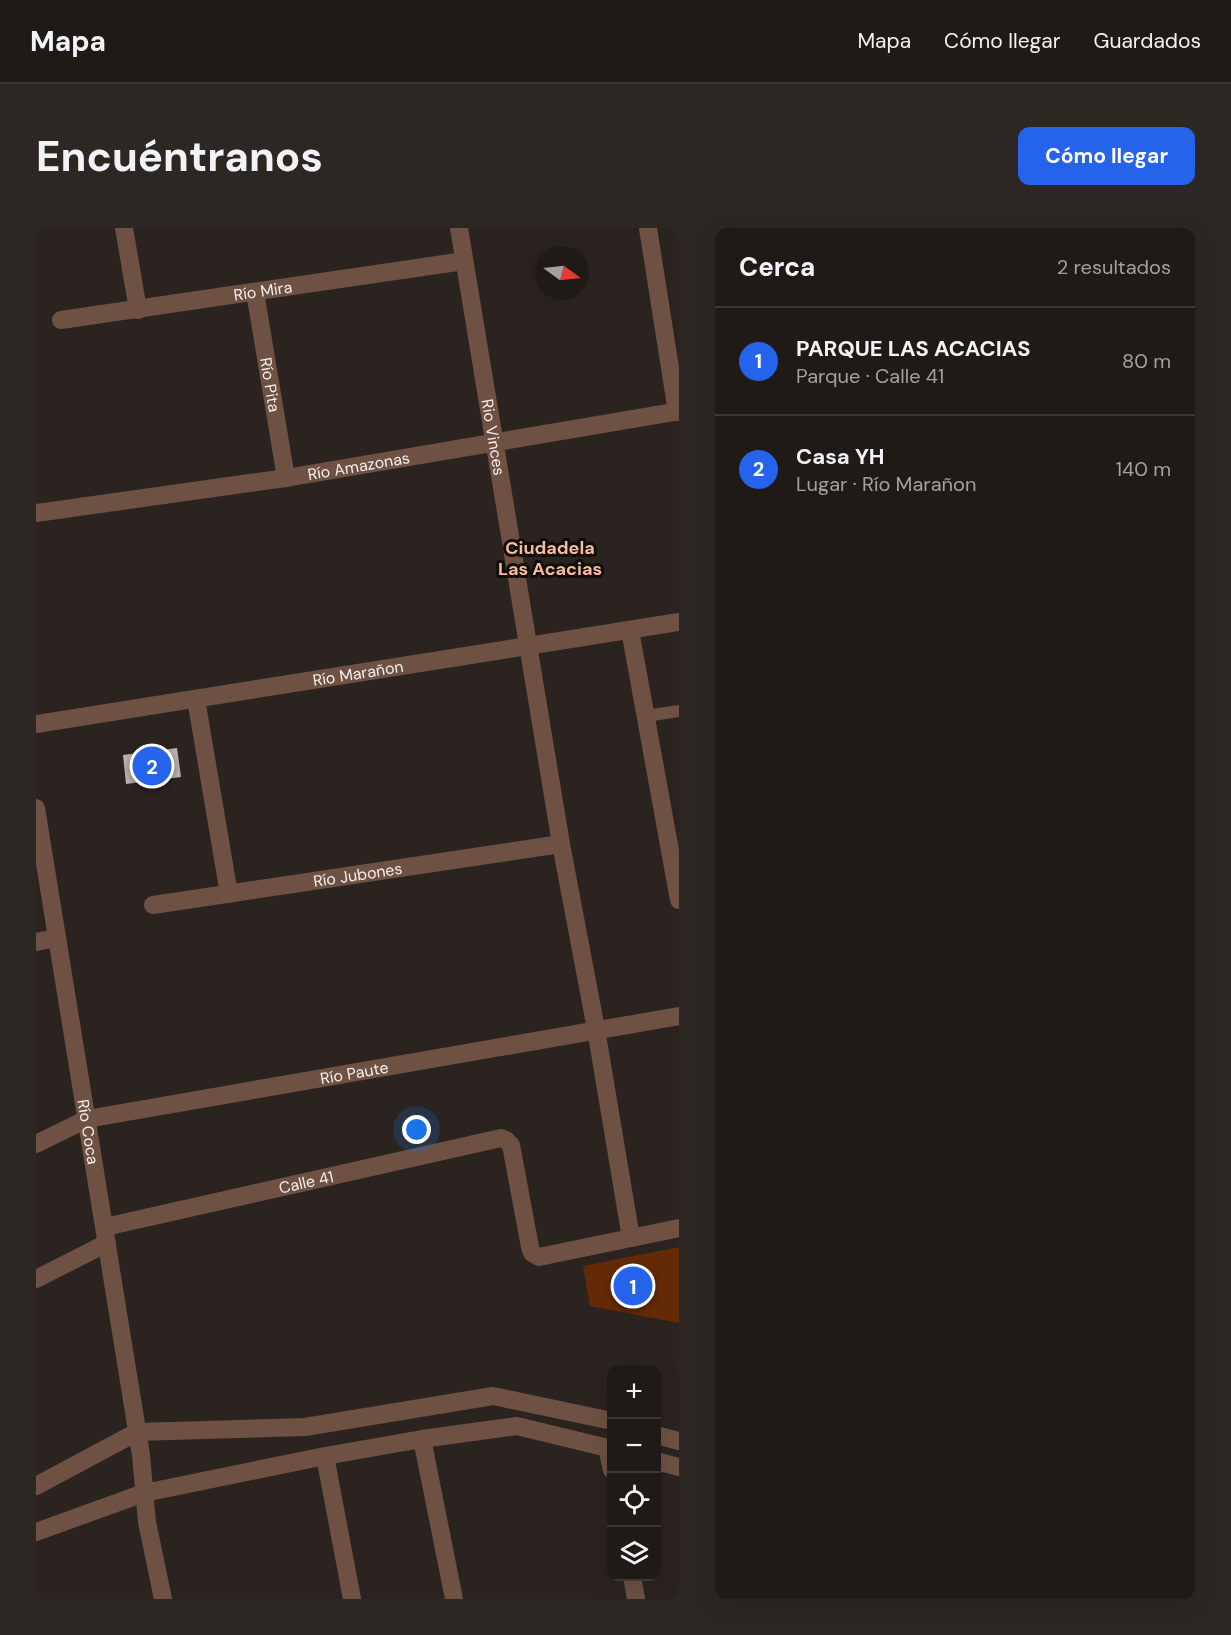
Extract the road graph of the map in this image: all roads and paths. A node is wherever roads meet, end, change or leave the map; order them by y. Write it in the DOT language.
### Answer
graph roads {
  1 [pos="124,228"];
  2 [pos="459,228"];
  3 [pos="648,228"];
  4 [pos="464,261"];
  5 [pos="255,292"];
  6 [pos="138,310"];
  7 [pos="61,320"];
  8 [pos="678,411"];
  9 [pos="494,443"];
  10 [pos="286,478"];
  11 [pos="36,513"];
  12 [pos="679,622"];
  13 [pos="630,630"];
  14 [pos="528,646"];
  15 [pos="196,699"];
  16 [pos="679,711"];
  17 [pos="646,716"];
  18 [pos="36,724"];
  19 [pos="36,808"];
  20 [pos="561,844"];
  21 [pos="229,894"];
  22 [pos="679,900"];
  23 [pos="153,905"];
  24 [pos="57,938"];
  25 [pos="36,942"];
  26 [pos="679,1016"];
  27 [pos="596,1029"];
  28 [pos="87,1119"];
  29 [pos="36,1144"];
  30 [pos="679,1228"];
  31 [pos="106,1235"];
  32 [pos="631,1238"];
  33 [pos="36,1279"];
  34 [pos="607,1420"];
  35 [pos="137,1432"];
  36 [pos="661,1436"];
  37 [pos="422,1439"];
  38 [pos="679,1441"];
  39 [pos="607,1448"];
  40 [pos="325,1456"];
  41 [pos="661,1462"];
  42 [pos="679,1467"];
  43 [pos="36,1486"];
  44 [pos="144,1493"];
  45 [pos="36,1532"];
  46 [pos="633,1581"];
  47 [pos="163,1599"];
  48 [pos="352,1599"];
  49 [pos="454,1599"];
  50 [pos="636,1599"];
  1 -- 6 [label="street"];
  2 -- 4 [label="street, Rio Vinces"];
  3 -- 8 [label="street"];
  4 -- 5 [label="street, Río Mira"];
  4 -- 9 [label="street, Rio Vinces"];
  5 -- 6 [label="street, Río Mira"];
  5 -- 10 [label="street, Río Pita"];
  6 -- 7 [label="street, Río Mira"];
  8 -- 9 [label="street, Río Amazonas"];
  9 -- 10 [label="street, Río Amazonas"];
  9 -- 14 [label="street, Rio Vinces"];
  10 -- 11 [label="street, Río Amazonas"];
  12 -- 13 [label="street, Río Marañon"];
  13 -- 14 [label="street, Río Marañon"];
  13 -- 17 [label="street"];
  14 -- 15 [label="street, Río Marañon"];
  14 -- 20 [label="street, Rio Vinces"];
  15 -- 18 [label="street, Río Marañon"];
  15 -- 21 [label="street"];
  16 -- 17 [label="lane"];
  17 -- 22 [label="street"];
  19 -- 24 [label="street, Río Coca"];
  20 -- 21 [label="street, Río Jubones"];
  20 -- 27 [label="street, Rio Vinces"];
  21 -- 23 [label="street, Río Jubones"];
  24 -- 25 [label="street"];
  24 -- 28 [label="street, Río Coca"];
  26 -- 27 [label="street, Río Paute"];
  27 -- 28 [label="street, Río Paute"];
  27 -- 32 [label="street, Rio Vinces"];
  28 -- 29 [label="street, Río Paute"];
  28 -- 31 [label="street, Río Coca"];
  30 -- 32 [label="street"];
  31 -- 32 [label="street, Calle 41"];
  31 -- 33 [label="street, Calle 41"];
  31 -- 35 [label="street, Río Coca"];
  34 -- 35 [label="street"];
  35 -- 43 [label="street"];
  35 -- 44 [label="street, Río Coca"];
  36 -- 38 [label="street"];
  37 -- 39 [label="street"];
  37 -- 40 [label="street"];
  37 -- 49 [label="street"];
  40 -- 44 [label="street"];
  40 -- 48 [label="street"];
  41 -- 42 [label="street"];
  44 -- 45 [label="street"];
  44 -- 47 [label="street, Río Coca"];
  46 -- 50 [label="street"];
}
